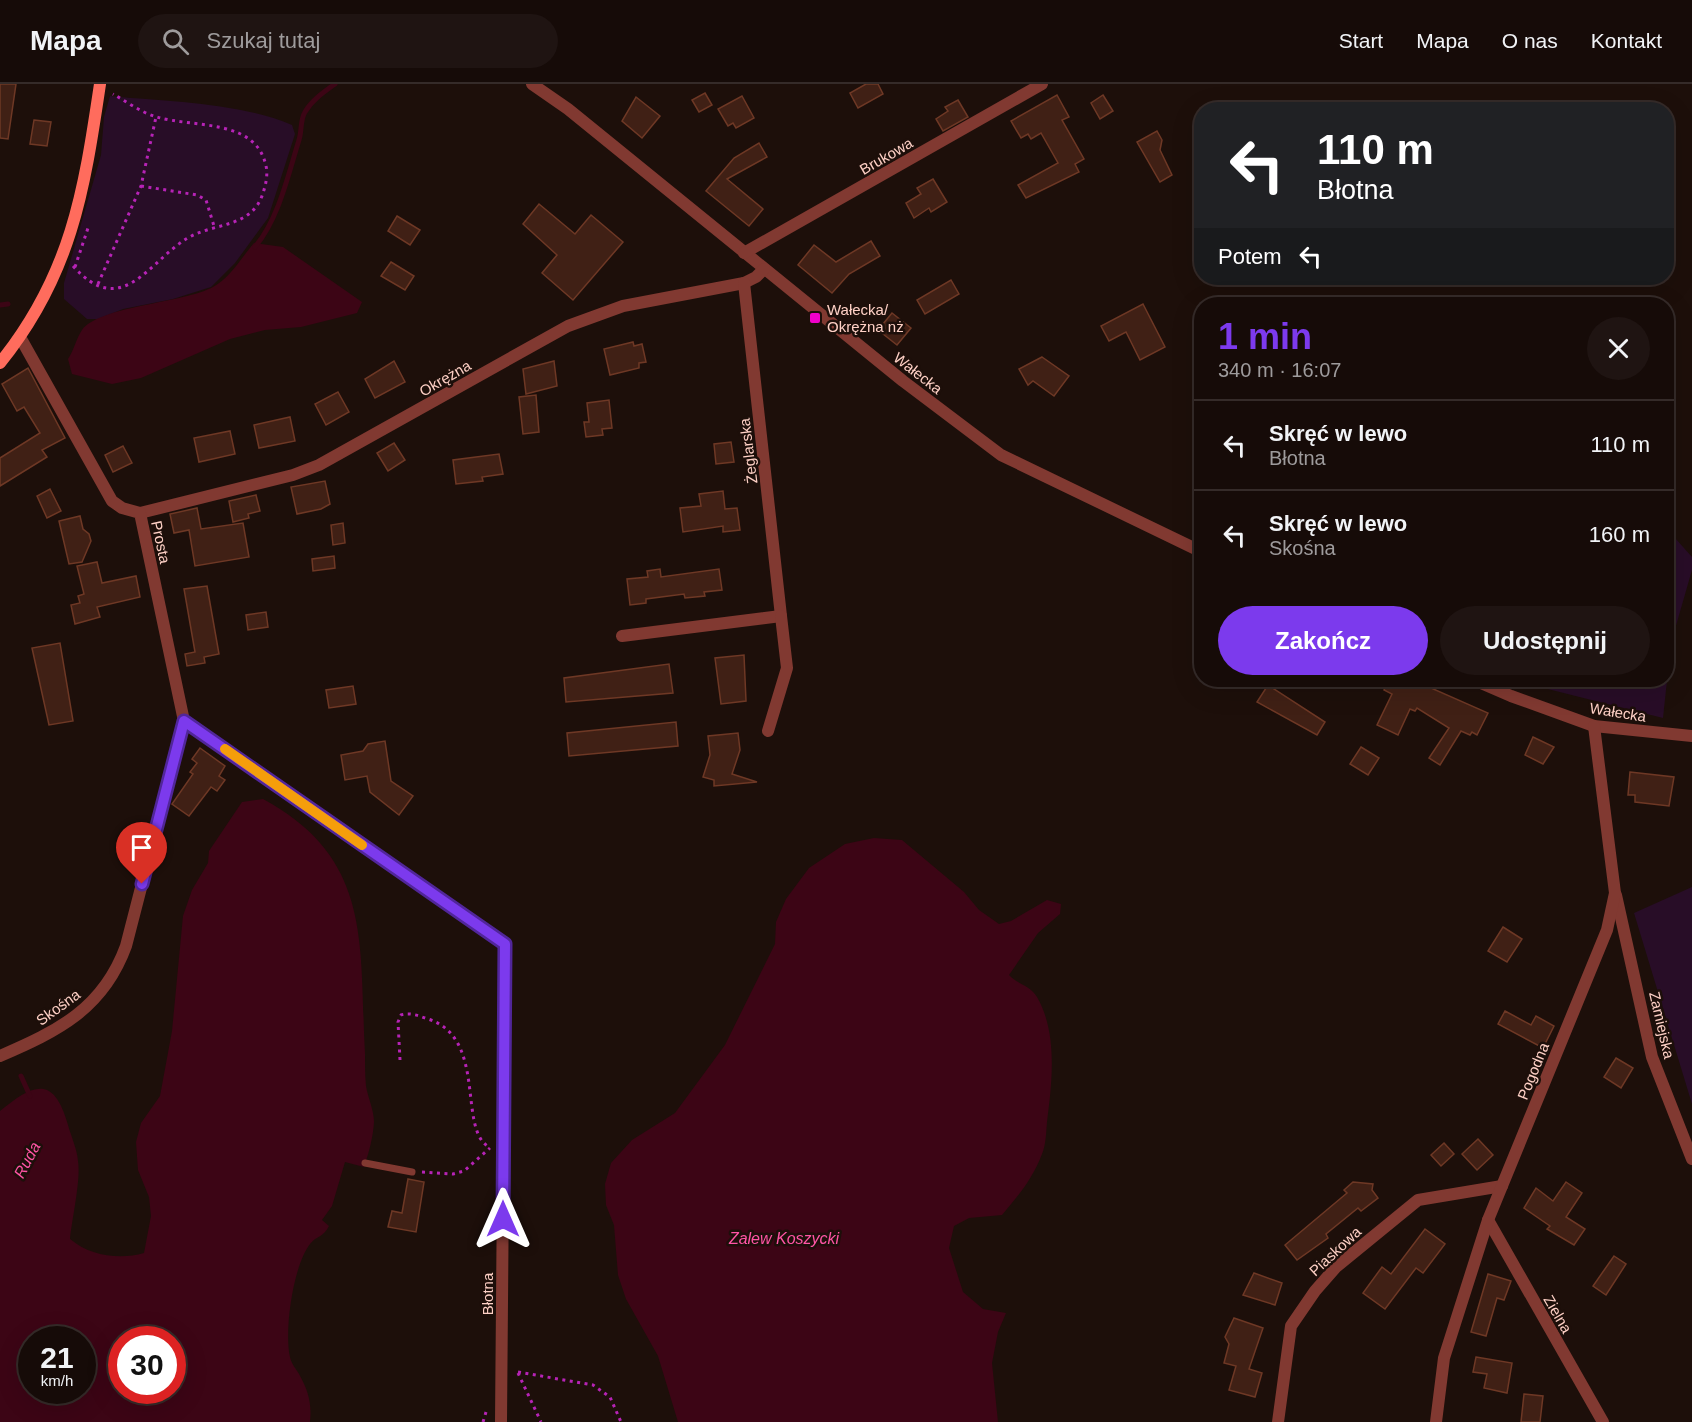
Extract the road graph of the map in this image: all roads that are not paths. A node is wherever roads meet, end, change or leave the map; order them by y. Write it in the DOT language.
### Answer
graph roads {
  1 [pos="100,84"];
  2 [pos="532,84"];
  3 [pos="1042,84"];
  4 [pos="744,254"];
  5 [pos="764,269"];
  6 [pos="744,284"];
  7 [pos="20,337"];
  8 [pos="0,363"];
  9 [pos="140,513"];
  10 [pos="1194,548"];
  11 [pos="781,616"];
  12 [pos="622,636"];
  13 [pos="1490,687"];
  14 [pos="184,721"];
  15 [pos="1594,726"];
  16 [pos="768,731"];
  17 [pos="1692,736"];
  18 [pos="1616,893"];
  19 [pos="0,1056"];
  20 [pos="1692,1159"];
  21 [pos="365,1163"];
  22 [pos="412,1172"];
  23 [pos="1502,1186"];
  24 [pos="1488,1220"];
  25 [pos="501,1422"];
  26 [pos="1278,1422"];
  27 [pos="1436,1422"];
  28 [pos="1602,1422"];
  1 -- 7 [label="street"];
  2 -- 4 [label="street, Wałecka"];
  3 -- 4 [label="street, Brukowa"];
  4 -- 5 [label="street, Wałecka"];
  5 -- 6 [label="street, Okrężna"];
  5 -- 10 [label="street, Wałecka"];
  6 -- 9 [label="street, Okrężna"];
  6 -- 11 [label="street, Żeglarska"];
  7 -- 8 [label="street"];
  7 -- 9 [label="street, Prosta"];
  9 -- 14 [label="street, Prosta"];
  11 -- 12 [label="street"];
  11 -- 16 [label="street, Żeglarska"];
  13 -- 15 [label="street, Wałecka"];
  14 -- 19 [label="street, Skośna"];
  14 -- 25 [label="street, Błotna"];
  15 -- 17 [label="street, Wałecka"];
  15 -- 18 [label="street, Pogodna"];
  18 -- 20 [label="street, Zamiejska"];
  18 -- 23 [label="street, Pogodna"];
  21 -- 22 [label="lane"];
  23 -- 24 [label="street, Pogodna"];
  23 -- 26 [label="street, Piaskowa"];
  24 -- 27 [label="street, Pogodna"];
  24 -- 28 [label="street, Zielna"];
}
